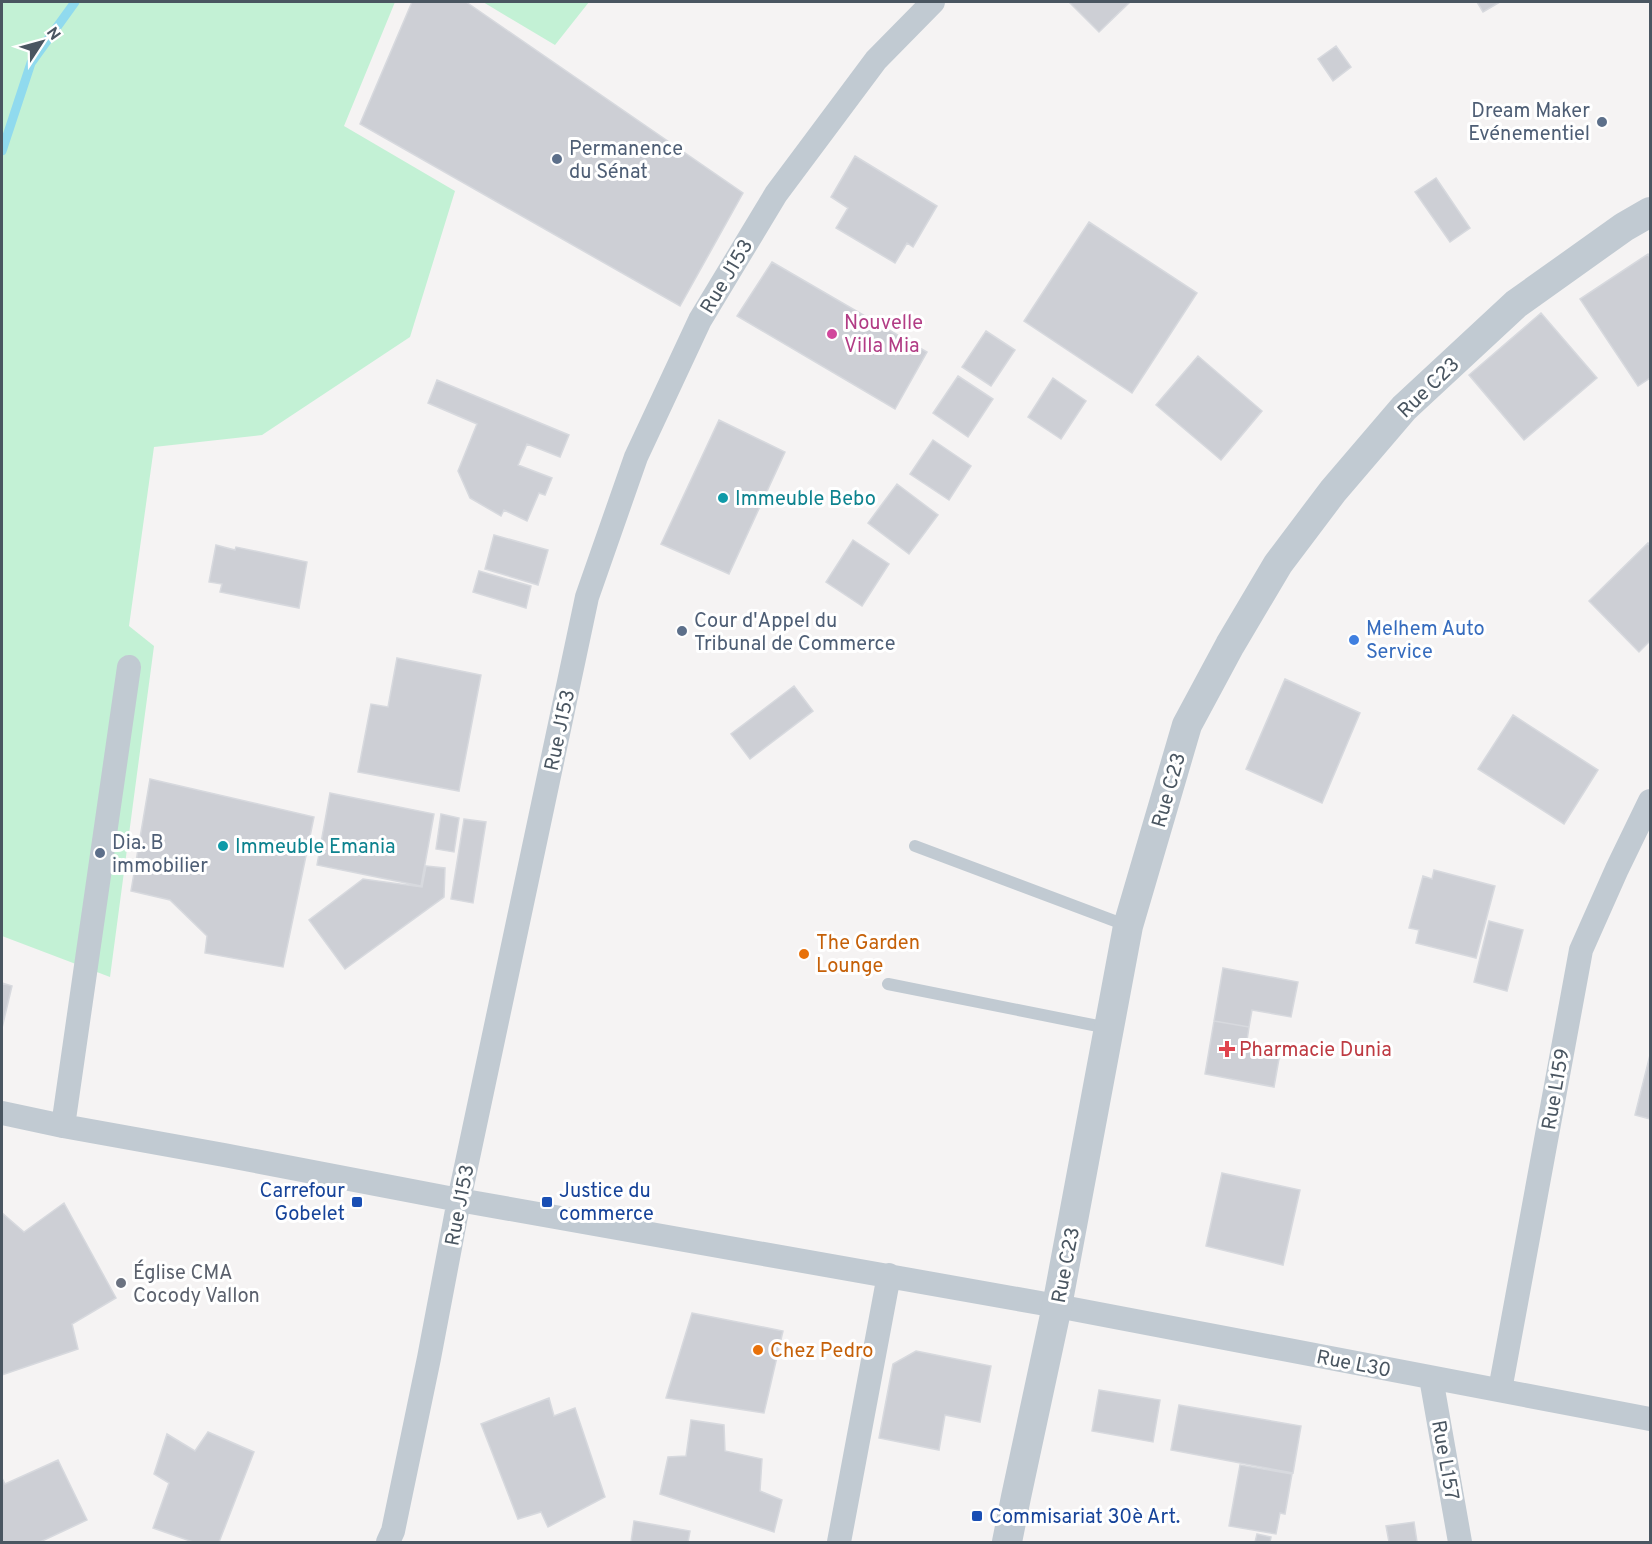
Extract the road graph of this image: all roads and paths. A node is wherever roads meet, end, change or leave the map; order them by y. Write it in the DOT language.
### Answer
graph roads {
  1 [pos="933,2"];
  2 [pos="1650,212"];
  3 [pos="129,667"];
  4 [pos="1650,801"];
  5 [pos="915,846"];
  6 [pos="1128,926"];
  7 [pos="888,984"];
  8 [pos="1109,1028"];
  9 [pos="2,1113"];
  10 [pos="63,1126"];
  11 [pos="459,1200"];
  12 [pos="889,1275"];
  13 [pos="1057,1305"];
  14 [pos="1431,1378"];
  15 [pos="1500,1390"];
  16 [pos="1650,1419"];
  17 [pos="388,1542"];
  18 [pos="839,1542"];
  19 [pos="1008,1542"];
  20 [pos="1460,1542"];
  1 -- 11 [label="street, Rue J153"];
  2 -- 6 [label="street, Rue C23"];
  3 -- 10 [label="street"];
  4 -- 15 [label="street, Rue L159"];
  5 -- 6 [label="lane"];
  6 -- 8 [label="street, Rue C23"];
  7 -- 8 [label="lane"];
  8 -- 13 [label="street, Rue C23"];
  9 -- 10 [label="street, Rue L30"];
  10 -- 11 [label="street, Rue L30"];
  11 -- 12 [label="street, Rue L30"];
  11 -- 17 [label="street, Rue J153"];
  12 -- 13 [label="street, Rue L30"];
  12 -- 18 [label="street"];
  13 -- 14 [label="street, Rue L30"];
  13 -- 19 [label="street, Rue C23"];
  14 -- 15 [label="street, Rue L30"];
  14 -- 20 [label="street, Rue L157"];
  15 -- 16 [label="street, Rue L30"];
}
